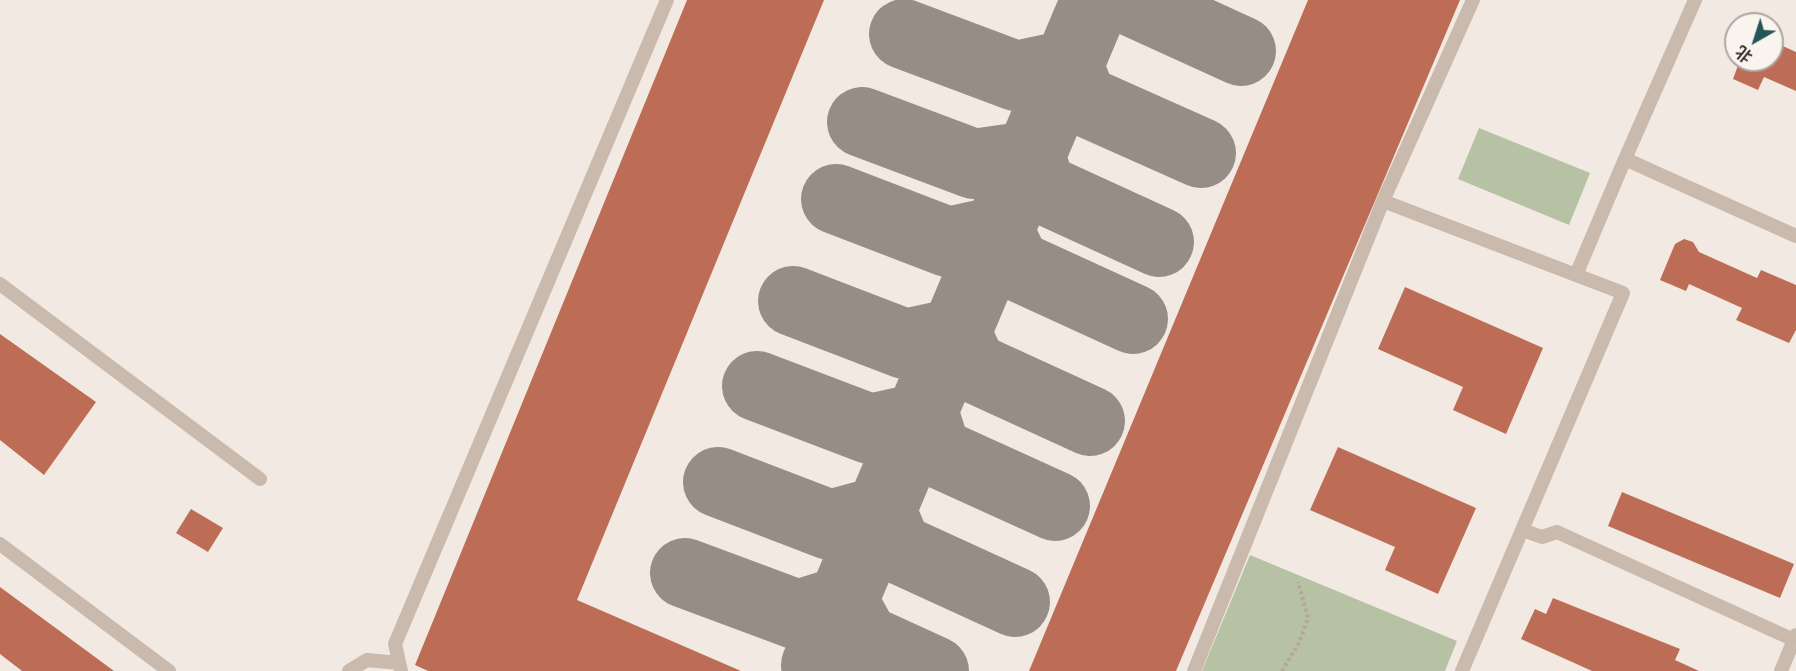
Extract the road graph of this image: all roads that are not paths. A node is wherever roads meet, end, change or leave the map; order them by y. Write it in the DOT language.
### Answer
graph roads {
  1 [pos="667,0"];
  2 [pos="1473,0"];
  3 [pos="1695,0"];
  4 [pos="1625,159"];
  5 [pos="1383,201"];
  6 [pos="1796,236"];
  7 [pos="1576,275"];
  8 [pos="0,284"];
  9 [pos="260,479"];
  10 [pos="1522,530"];
  11 [pos="0,544"];
  12 [pos="1795,637"];
  13 [pos="400,667"];
  14 [pos="169,671"];
  15 [pos="349,671"];
  16 [pos="1194,671"];
  17 [pos="1462,671"];
  18 [pos="1780,671"];
  1 -- 13 [label="lane"];
  2 -- 5 [label="lane"];
  3 -- 4 [label="lane"];
  4 -- 6 [label="lane"];
  4 -- 7 [label="lane"];
  5 -- 7 [label="lane"];
  5 -- 16 [label="lane"];
  7 -- 10 [label="lane"];
  8 -- 9 [label="lane"];
  10 -- 12 [label="lane"];
  10 -- 17 [label="lane"];
  11 -- 14 [label="lane"];
  12 -- 18 [label="lane"];
  13 -- 15 [label="lane"];
}
